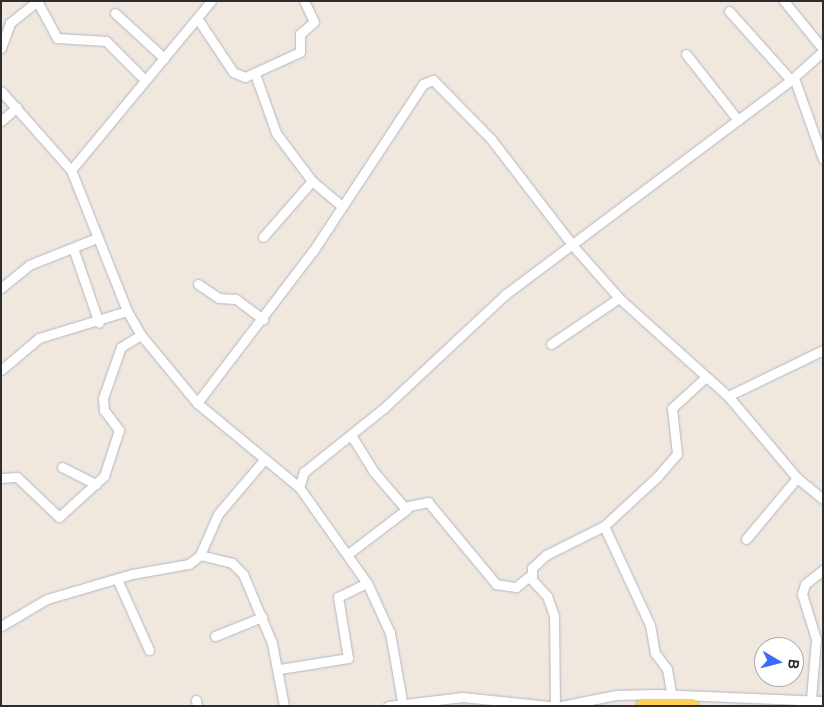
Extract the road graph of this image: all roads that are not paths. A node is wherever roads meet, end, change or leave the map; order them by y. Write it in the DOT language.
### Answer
graph roads {
  1 [pos="37,1"];
  2 [pos="211,1"];
  3 [pos="304,1"];
  4 [pos="784,1"];
  5 [pos="730,11"];
  6 [pos="115,13"];
  7 [pos="197,18"];
  8 [pos="1,48"];
  9 [pos="823,50"];
  10 [pos="686,54"];
  11 [pos="164,58"];
  12 [pos="255,74"];
  13 [pos="792,79"];
  14 [pos="145,80"];
  15 [pos="1,90"];
  16 [pos="17,107"];
  17 [pos="738,120"];
  18 [pos="1,121"];
  19 [pos="823,160"];
  20 [pos="71,170"];
  21 [pos="312,181"];
  22 [pos="342,206"];
  23 [pos="263,237"];
  24 [pos="97,238"];
  25 [pos="573,246"];
  26 [pos="72,248"];
  27 [pos="198,284"];
  28 [pos="1,288"];
  29 [pos="619,298"];
  30 [pos="127,311"];
  31 [pos="263,319"];
  32 [pos="99,323"];
  33 [pos="141,335"];
  34 [pos="551,344"];
  35 [pos="823,350"];
  36 [pos="1,370"];
  37 [pos="706,377"];
  38 [pos="728,396"];
  39 [pos="197,403"];
  40 [pos="351,436"];
  41 [pos="264,460"];
  42 [pos="62,467"];
  43 [pos="1,478"];
  44 [pos="796,478"];
  45 [pos="96,484"];
  46 [pos="299,487"];
  47 [pos="823,499"];
  48 [pos="407,509"];
  49 [pos="604,526"];
  50 [pos="746,540"];
  51 [pos="348,554"];
  52 [pos="200,555"];
  53 [pos="823,570"];
  54 [pos="531,575"];
  55 [pos="117,579"];
  56 [pos="367,583"];
  57 [pos="262,617"];
  58 [pos="1,626"];
  59 [pos="215,636"];
  60 [pos="149,650"];
  61 [pos="280,669"];
  62 [pos="672,699"];
  63 [pos="811,699"];
  64 [pos="823,701"];
  65 [pos="403,705"];
  66 [pos="284,706"];
  67 [pos="388,706"];
  68 [pos="550,706"];
  69 [pos="555,706"];
  70 [pos="561,706"];
  71 [pos="643,706"];
  72 [pos="692,706"];
  1 -- 8 [label="street"];
  1 -- 14 [label="street"];
  2 -- 7 [label="street"];
  3 -- 12 [label="street"];
  4 -- 9 [label="street"];
  5 -- 13 [label="street"];
  6 -- 11 [label="street"];
  7 -- 11 [label="street"];
  7 -- 12 [label="street"];
  9 -- 13 [label="street"];
  10 -- 17 [label="street"];
  11 -- 14 [label="street"];
  12 -- 21 [label="street"];
  13 -- 17 [label="street"];
  13 -- 19 [label="street"];
  14 -- 20 [label="street"];
  15 -- 16 [label="street"];
  16 -- 18 [label="street"];
  16 -- 20 [label="street"];
  17 -- 25 [label="street"];
  20 -- 24 [label="street"];
  21 -- 22 [label="street"];
  21 -- 23 [label="street"];
  22 -- 25 [label="street"];
  22 -- 31 [label="street"];
  24 -- 26 [label="street"];
  24 -- 30 [label="street"];
  25 -- 29 [label="street"];
  25 -- 40 [label="street"];
  26 -- 28 [label="street"];
  26 -- 32 [label="street"];
  27 -- 31 [label="street"];
  29 -- 34 [label="street"];
  29 -- 37 [label="street"];
  30 -- 32 [label="street"];
  30 -- 33 [label="street"];
  31 -- 39 [label="street"];
  32 -- 36 [label="street"];
  33 -- 39 [label="street"];
  33 -- 45 [label="street"];
  35 -- 38 [label="street"];
  37 -- 38 [label="street"];
  37 -- 49 [label="street"];
  38 -- 44 [label="street"];
  39 -- 41 [label="street"];
  40 -- 46 [label="street"];
  40 -- 48 [label="street"];
  41 -- 46 [label="street"];
  41 -- 52 [label="street"];
  42 -- 45 [label="street"];
  43 -- 45 [label="street"];
  44 -- 47 [label="street"];
  44 -- 50 [label="street"];
  46 -- 51 [label="street"];
  48 -- 51 [label="street"];
  48 -- 54 [label="street"];
  49 -- 54 [label="street"];
  49 -- 62 [label="street"];
  51 -- 56 [label="street"];
  52 -- 55 [label="street"];
  52 -- 57 [label="street"];
  53 -- 63 [label="street"];
  54 -- 69 [label="street"];
  55 -- 58 [label="street"];
  55 -- 60 [label="street"];
  56 -- 61 [label="street"];
  56 -- 65 [label="street"];
  57 -- 59 [label="street"];
  57 -- 61 [label="street"];
  61 -- 66 [label="street"];
  62 -- 63 [label="street"];
  62 -- 70 [label="street"];
  62 -- 71 [label="main road"];
  62 -- 72 [label="main road"];
  63 -- 64 [label="street"];
  65 -- 67 [label="street"];
  65 -- 68 [label="street"];
}
